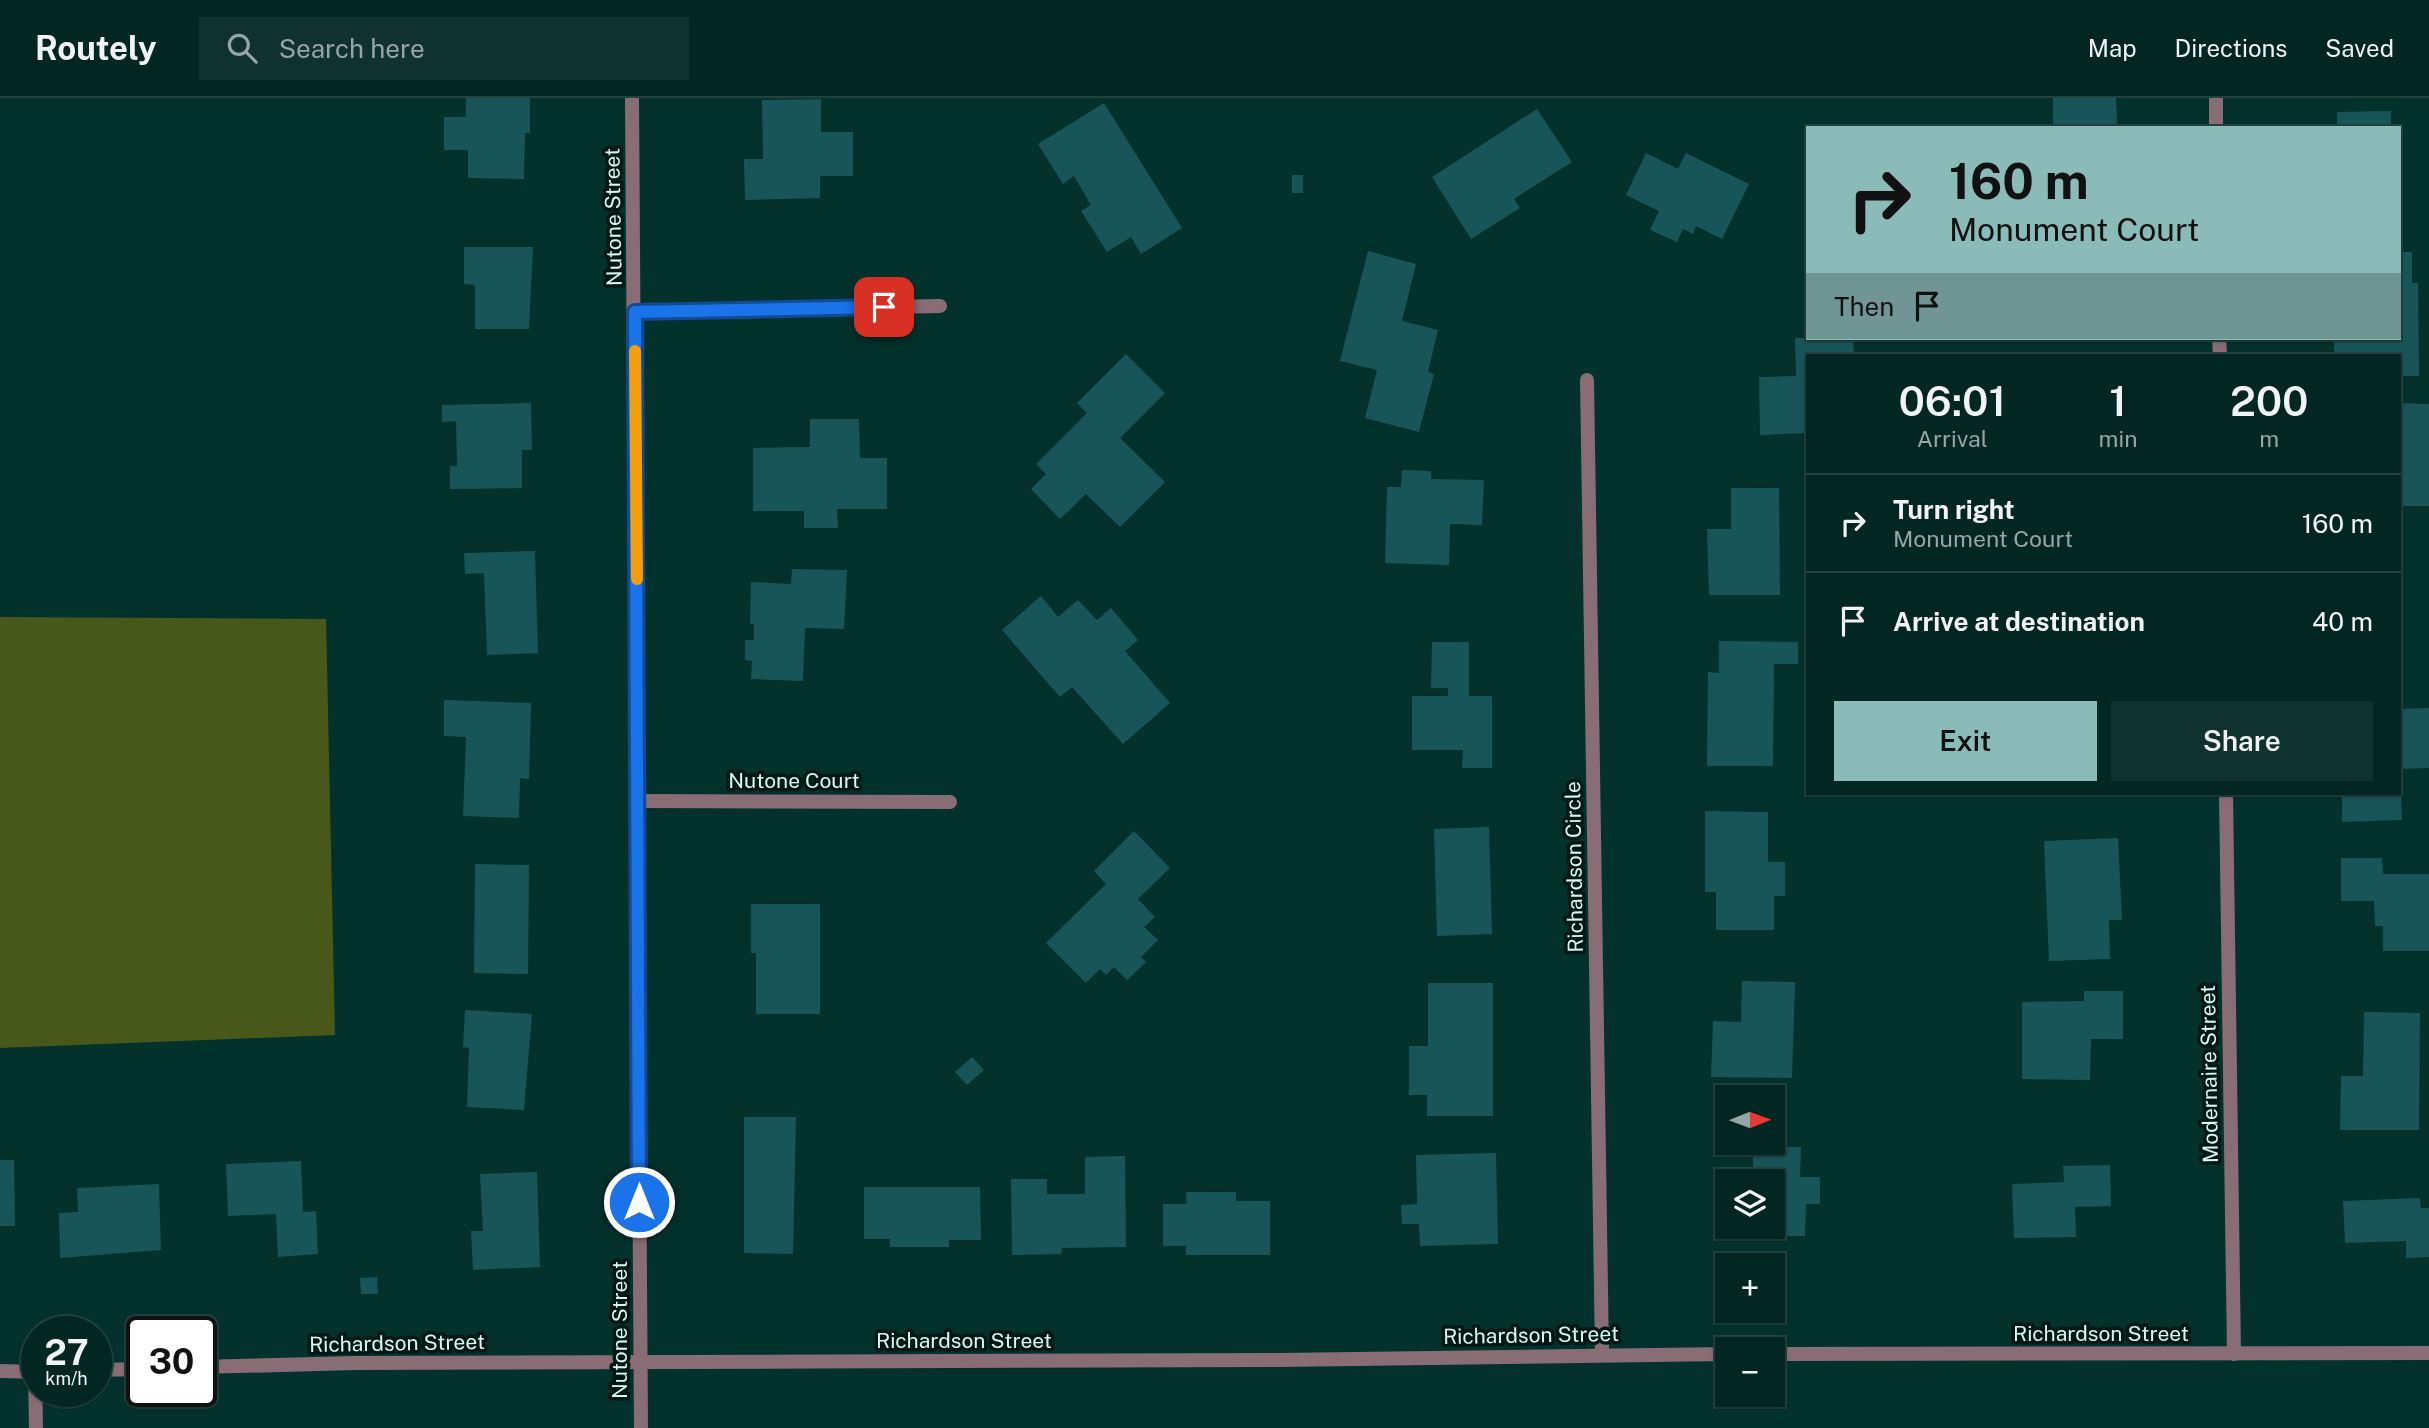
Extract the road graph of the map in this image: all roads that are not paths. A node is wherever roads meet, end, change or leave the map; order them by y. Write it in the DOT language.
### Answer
graph roads {
  1 [pos="632,98"];
  2 [pos="2216,98"];
  3 [pos="2216,126"];
  4 [pos="940,306"];
  5 [pos="635,312"];
  6 [pos="1587,380"];
  7 [pos="2226,795"];
  8 [pos="638,801"];
  9 [pos="950,802"];
  10 [pos="2429,1353"];
  11 [pos="1602,1354"];
  12 [pos="1715,1354"];
  13 [pos="1785,1354"];
  14 [pos="2234,1354"];
  15 [pos="640,1362"];
  16 [pos="217,1367"];
  17 [pos="0,1371"];
  18 [pos="21,1372"];
  19 [pos="36,1407"];
  20 [pos="36,1428"];
  21 [pos="641,1428"];
  1 -- 5 [label="street, Nutone Street"];
  2 -- 3 [label="street"];
  4 -- 5 [label="street"];
  5 -- 8 [label="street, Nutone Street"];
  6 -- 11 [label="street, Richardson Circle"];
  7 -- 14 [label="street, Modernaire Street"];
  8 -- 9 [label="street, Nutone Court"];
  8 -- 15 [label="street, Nutone Street"];
  10 -- 14 [label="street, Richardson Street"];
  11 -- 12 [label="street, Richardson Street"];
  11 -- 15 [label="street, Richardson Street"];
  13 -- 14 [label="street, Richardson Street"];
  15 -- 16 [label="street, Richardson Street"];
  15 -- 21 [label="street, Nutone Street"];
  17 -- 18 [label="street"];
  19 -- 20 [label="street"];
}
